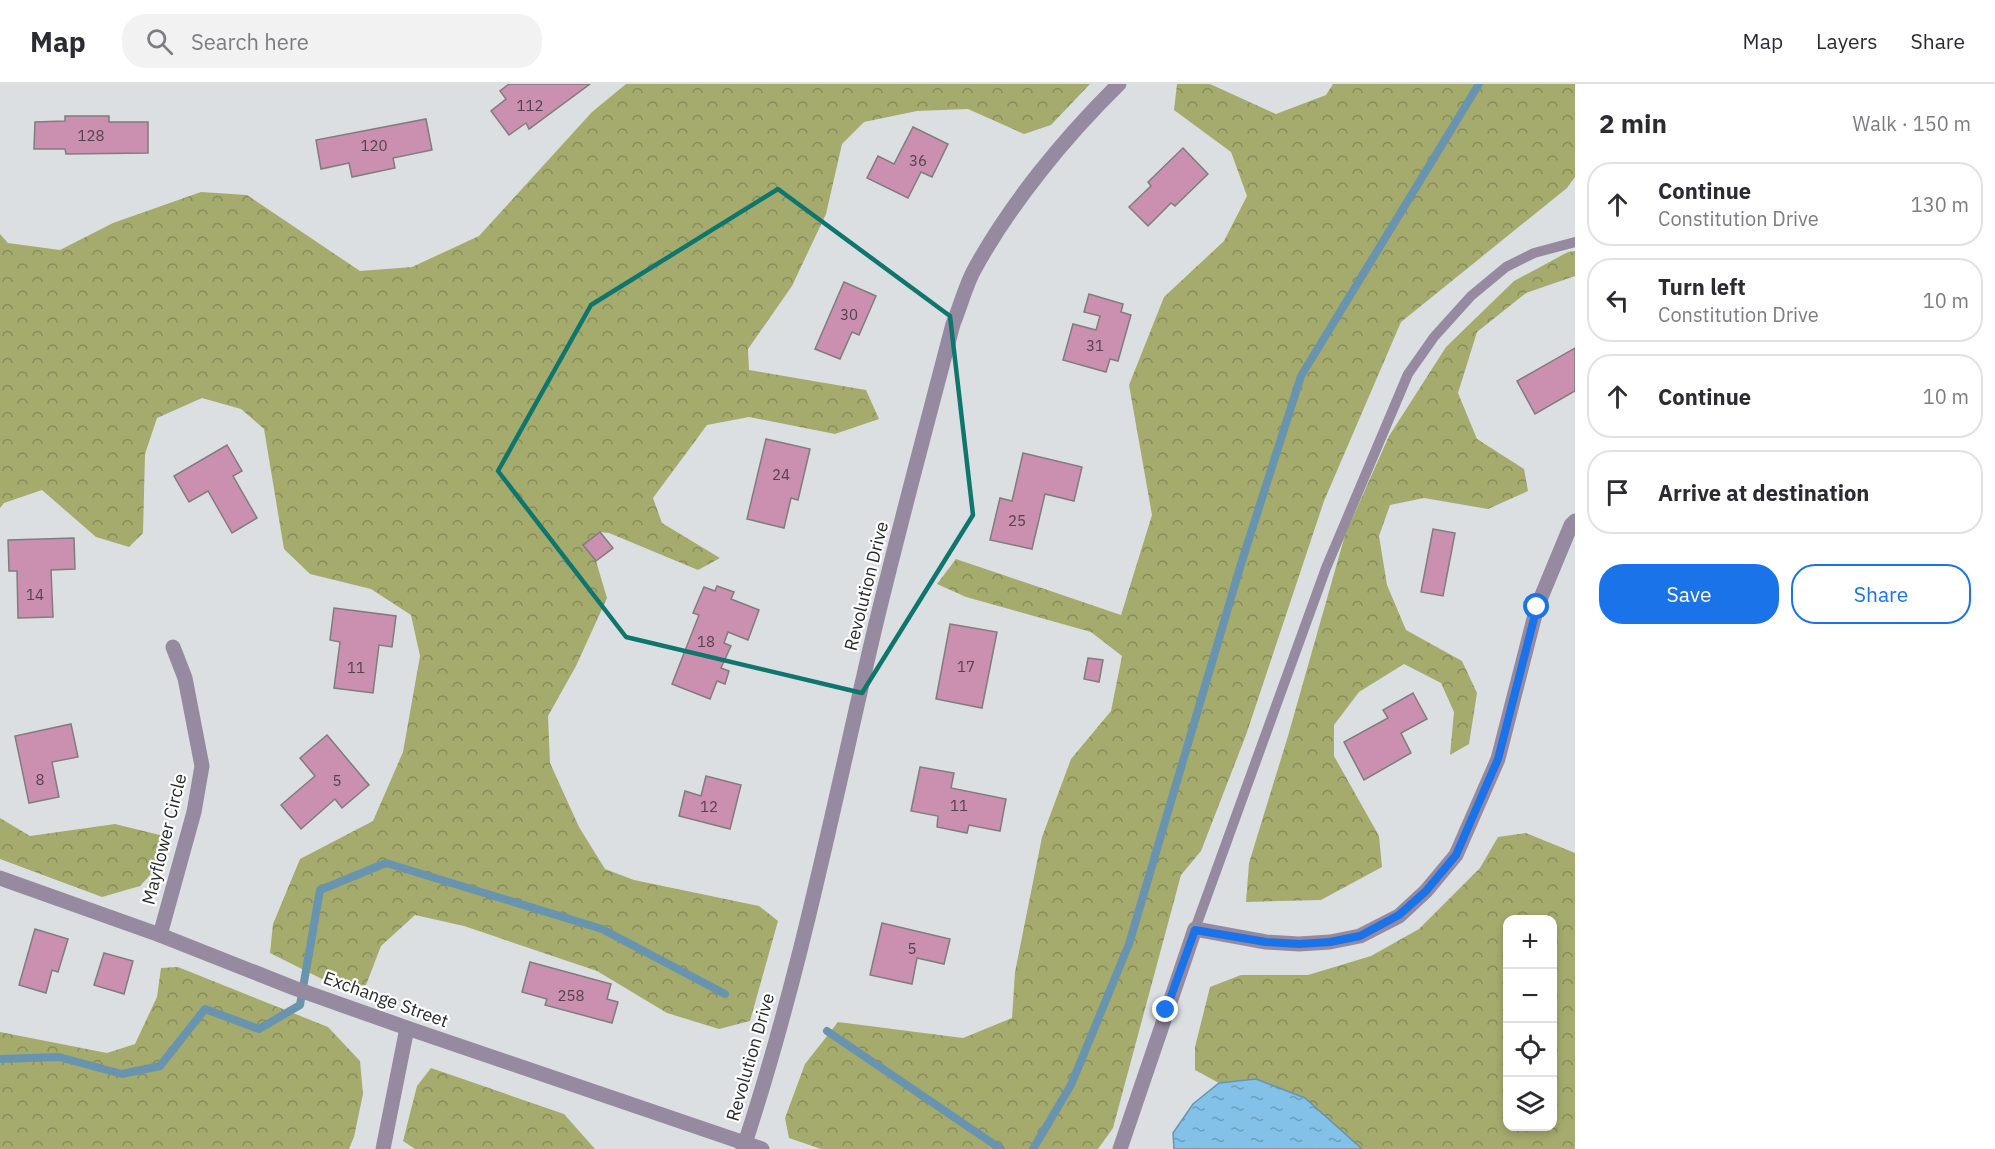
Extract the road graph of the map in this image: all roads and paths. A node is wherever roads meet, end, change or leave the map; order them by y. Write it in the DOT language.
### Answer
graph roads {
  1 [pos="1119,84"];
  2 [pos="1575,242"];
  3 [pos="1575,521"];
  4 [pos="173,646"];
  5 [pos="0,878"];
  6 [pos="1195,930"];
  7 [pos="160,935"];
  8 [pos="407,1028"];
  9 [pos="744,1146"];
  10 [pos="383,1149"];
  11 [pos="762,1149"];
  12 [pos="1120,1149"];
  1 -- 9 [label="street, Revolution Drive"];
  2 -- 6 [label="lane"];
  3 -- 6 [label="street"];
  4 -- 7 [label="street, Mayflower Circle"];
  5 -- 7 [label="street, Exchange Street"];
  6 -- 12 [label="street"];
  7 -- 8 [label="street, Exchange Street"];
  8 -- 9 [label="street, Exchange Street"];
  8 -- 10 [label="street"];
  9 -- 11 [label="street, Exchange Street"];
}
